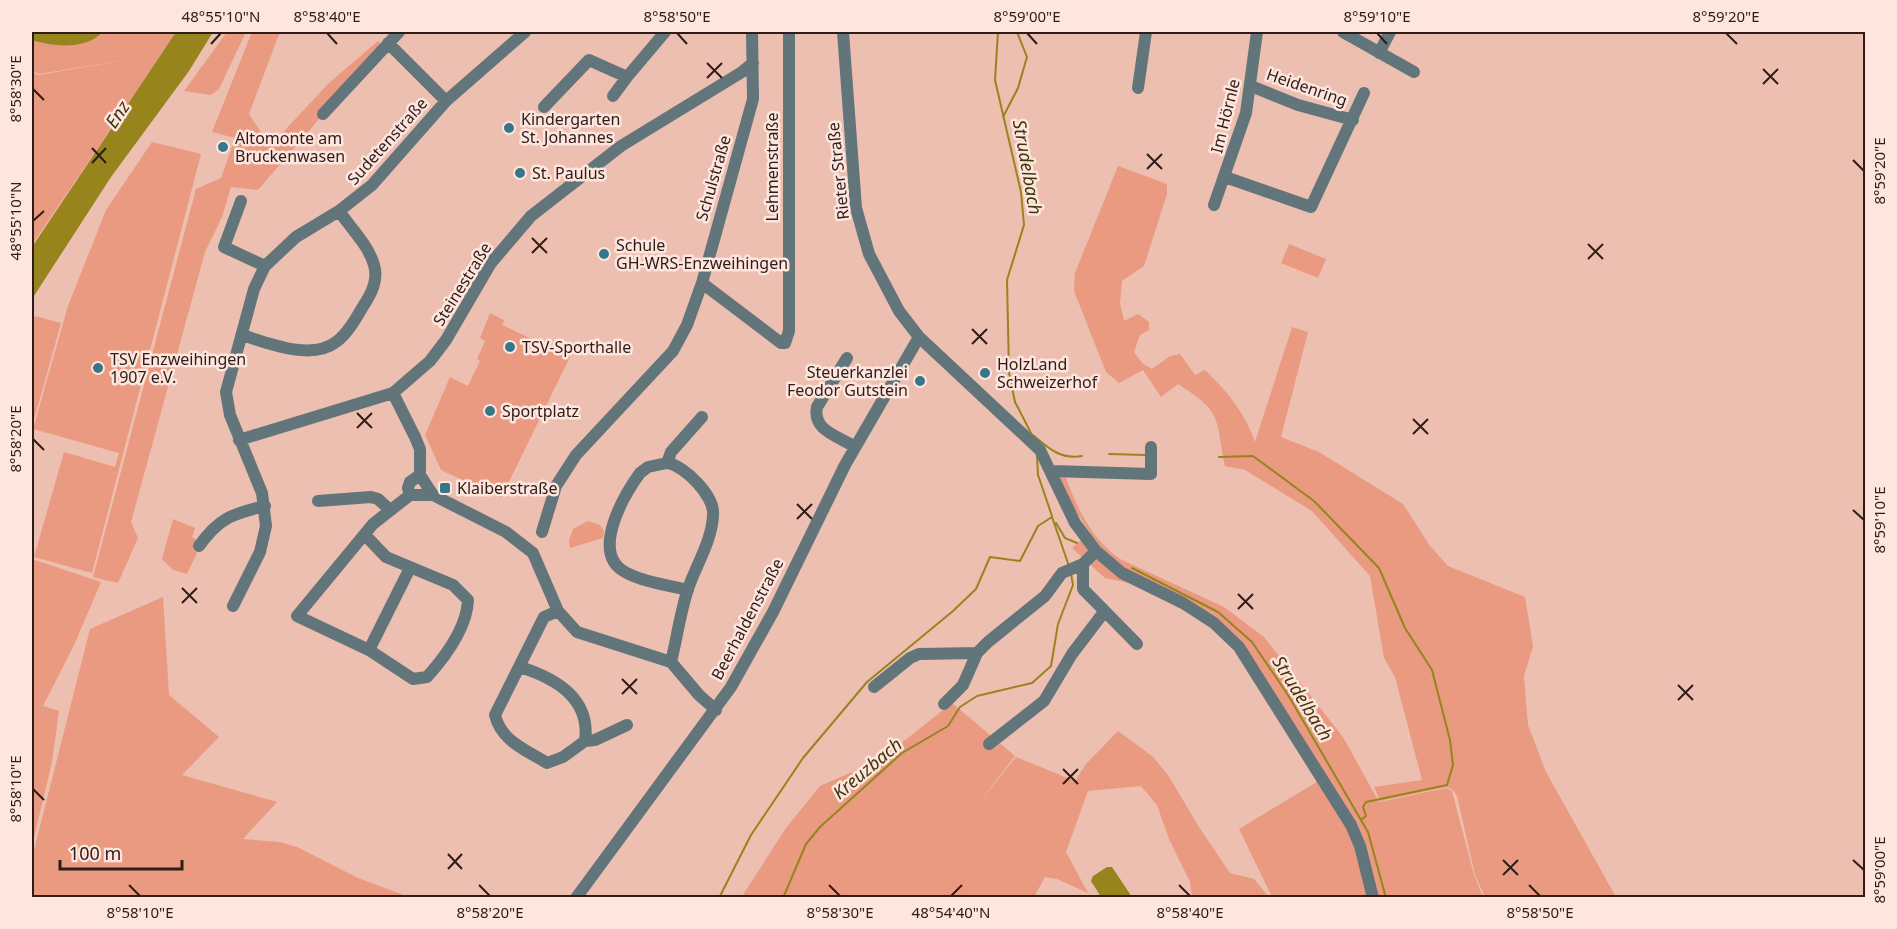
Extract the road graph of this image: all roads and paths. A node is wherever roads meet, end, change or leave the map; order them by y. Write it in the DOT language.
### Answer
graph roads {
  1 [pos="399,32"];
  2 [pos="525,32"];
  3 [pos="665,32"];
  4 [pos="752,32"];
  5 [pos="789,32"];
  6 [pos="843,32"];
  7 [pos="1146,32"];
  8 [pos="1257,32"];
  9 [pos="1343,32"];
  10 [pos="1390,32"];
  11 [pos="388,43"];
  12 [pos="1379,53"];
  13 [pos="753,63"];
  14 [pos="1414,72"];
  15 [pos="627,77"];
  16 [pos="1251,86"];
  17 [pos="1138,88"];
  18 [pos="1364,93"];
  19 [pos="613,96"];
  20 [pos="446,101"];
  21 [pos="544,107"];
  22 [pos="323,114"];
  23 [pos="1353,120"];
  24 [pos="1225,177"];
  25 [pos="241,201"];
  26 [pos="1214,205"];
  27 [pos="339,211"];
  28 [pos="265,266"];
  29 [pos="702,283"];
  30 [pos="242,335"];
  31 [pos="919,337"];
  32 [pos="847,358"];
  33 [pos="393,393"];
  34 [pos="702,417"];
  35 [pos="239,440"];
  36 [pos="855,447"];
  37 [pos="1151,453"];
  38 [pos="667,463"];
  39 [pos="1052,471"];
  40 [pos="420,475"];
  41 [pos="410,495"];
  42 [pos="433,495"];
  43 [pos="318,501"];
  44 [pos="265,506"];
  45 [pos="390,510"];
  46 [pos="542,532"];
  47 [pos="364,535"];
  48 [pos="199,546"];
  49 [pos="1096,551"];
  50 [pos="1080,565"];
  51 [pos="410,568"];
  52 [pos="688,590"];
  53 [pos="233,606"];
  54 [pos="558,611"];
  55 [pos="1104,612"];
  56 [pos="1137,644"];
  57 [pos="369,650"];
  58 [pos="977,653"];
  59 [pos="671,662"];
  60 [pos="520,667"];
  61 [pos="874,687"];
  62 [pos="944,704"];
  63 [pos="716,710"];
  64 [pos="627,725"];
  65 [pos="585,741"];
  66 [pos="989,744"];
  67 [pos="576,897"];
  68 [pos="1372,897"];
  1 -- 11 [label="street"];
  2 -- 20 [label="street, Sudetenstraße"];
  3 -- 15 [label="street"];
  4 -- 13 [label="street, Schulstraße"];
  5 -- 29 [label="street, Lehmenstraße"];
  6 -- 31 [label="street, Rieter Straße"];
  7 -- 17 [label="street"];
  8 -- 16 [label="street, Im Hörnle"];
  9 -- 12 [label="street"];
  10 -- 12 [label="street"];
  11 -- 20 [label="street, Sudetenstraße"];
  11 -- 22 [label="street"];
  12 -- 14 [label="street"];
  13 -- 29 [label="street, Schulstraße"];
  13 -- 33 [label="street, Steinestraße"];
  15 -- 19 [label="street"];
  15 -- 21 [label="street"];
  16 -- 23 [label="street, Heidenring"];
  16 -- 24 [label="street, Im Hörnle"];
  18 -- 23 [label="street, Heidenring"];
  20 -- 27 [label="street, Sudetenstraße"];
  23 -- 24 [label="street, Heidenring"];
  24 -- 26 [label="street, Im Hörnle"];
  25 -- 28 [label="street"];
  27 -- 28 [label="street, Sudetenstraße"];
  27 -- 30 [label="street"];
  28 -- 30 [label="street, Sudetenstraße"];
  29 -- 46 [label="street, Schulstraße"];
  30 -- 35 [label="street, Sudetenstraße"];
  31 -- 36 [label="street, Beerhaldenstraße"];
  31 -- 39 [label="street, Rieter Straße"];
  32 -- 36 [label="street"];
  33 -- 35 [label="street, Steinestraße"];
  33 -- 40 [label="street"];
  34 -- 38 [label="street"];
  35 -- 44 [label="street, Sudetenstraße"];
  36 -- 63 [label="street, Beerhaldenstraße"];
  37 -- 39 [label="street"];
  38 -- 52 [label="street"];
  38 -- 52 [label="street"];
  39 -- 49 [label="street, Rieter Straße"];
  40 -- 41 [label="street"];
  40 -- 42 [label="street"];
  41 -- 42 [label="street"];
  41 -- 45 [label="street"];
  42 -- 54 [label="street"];
  43 -- 45 [label="street"];
  44 -- 48 [label="street"];
  44 -- 53 [label="street, Sudetenstraße"];
  45 -- 47 [label="street"];
  47 -- 51 [label="street"];
  47 -- 57 [label="street"];
  49 -- 50 [label="street"];
  49 -- 68 [label="street, Rieter Straße"];
  50 -- 55 [label="street"];
  50 -- 58 [label="street"];
  51 -- 57 [label="street"];
  51 -- 57 [label="street"];
  52 -- 59 [label="street"];
  54 -- 59 [label="street"];
  54 -- 60 [label="street"];
  55 -- 56 [label="street"];
  55 -- 66 [label="street"];
  58 -- 61 [label="street"];
  58 -- 62 [label="street"];
  59 -- 63 [label="street"];
  60 -- 65 [label="street"];
  60 -- 65 [label="street"];
  63 -- 67 [label="street, Beerhaldenstraße"];
  64 -- 65 [label="street"];
}
